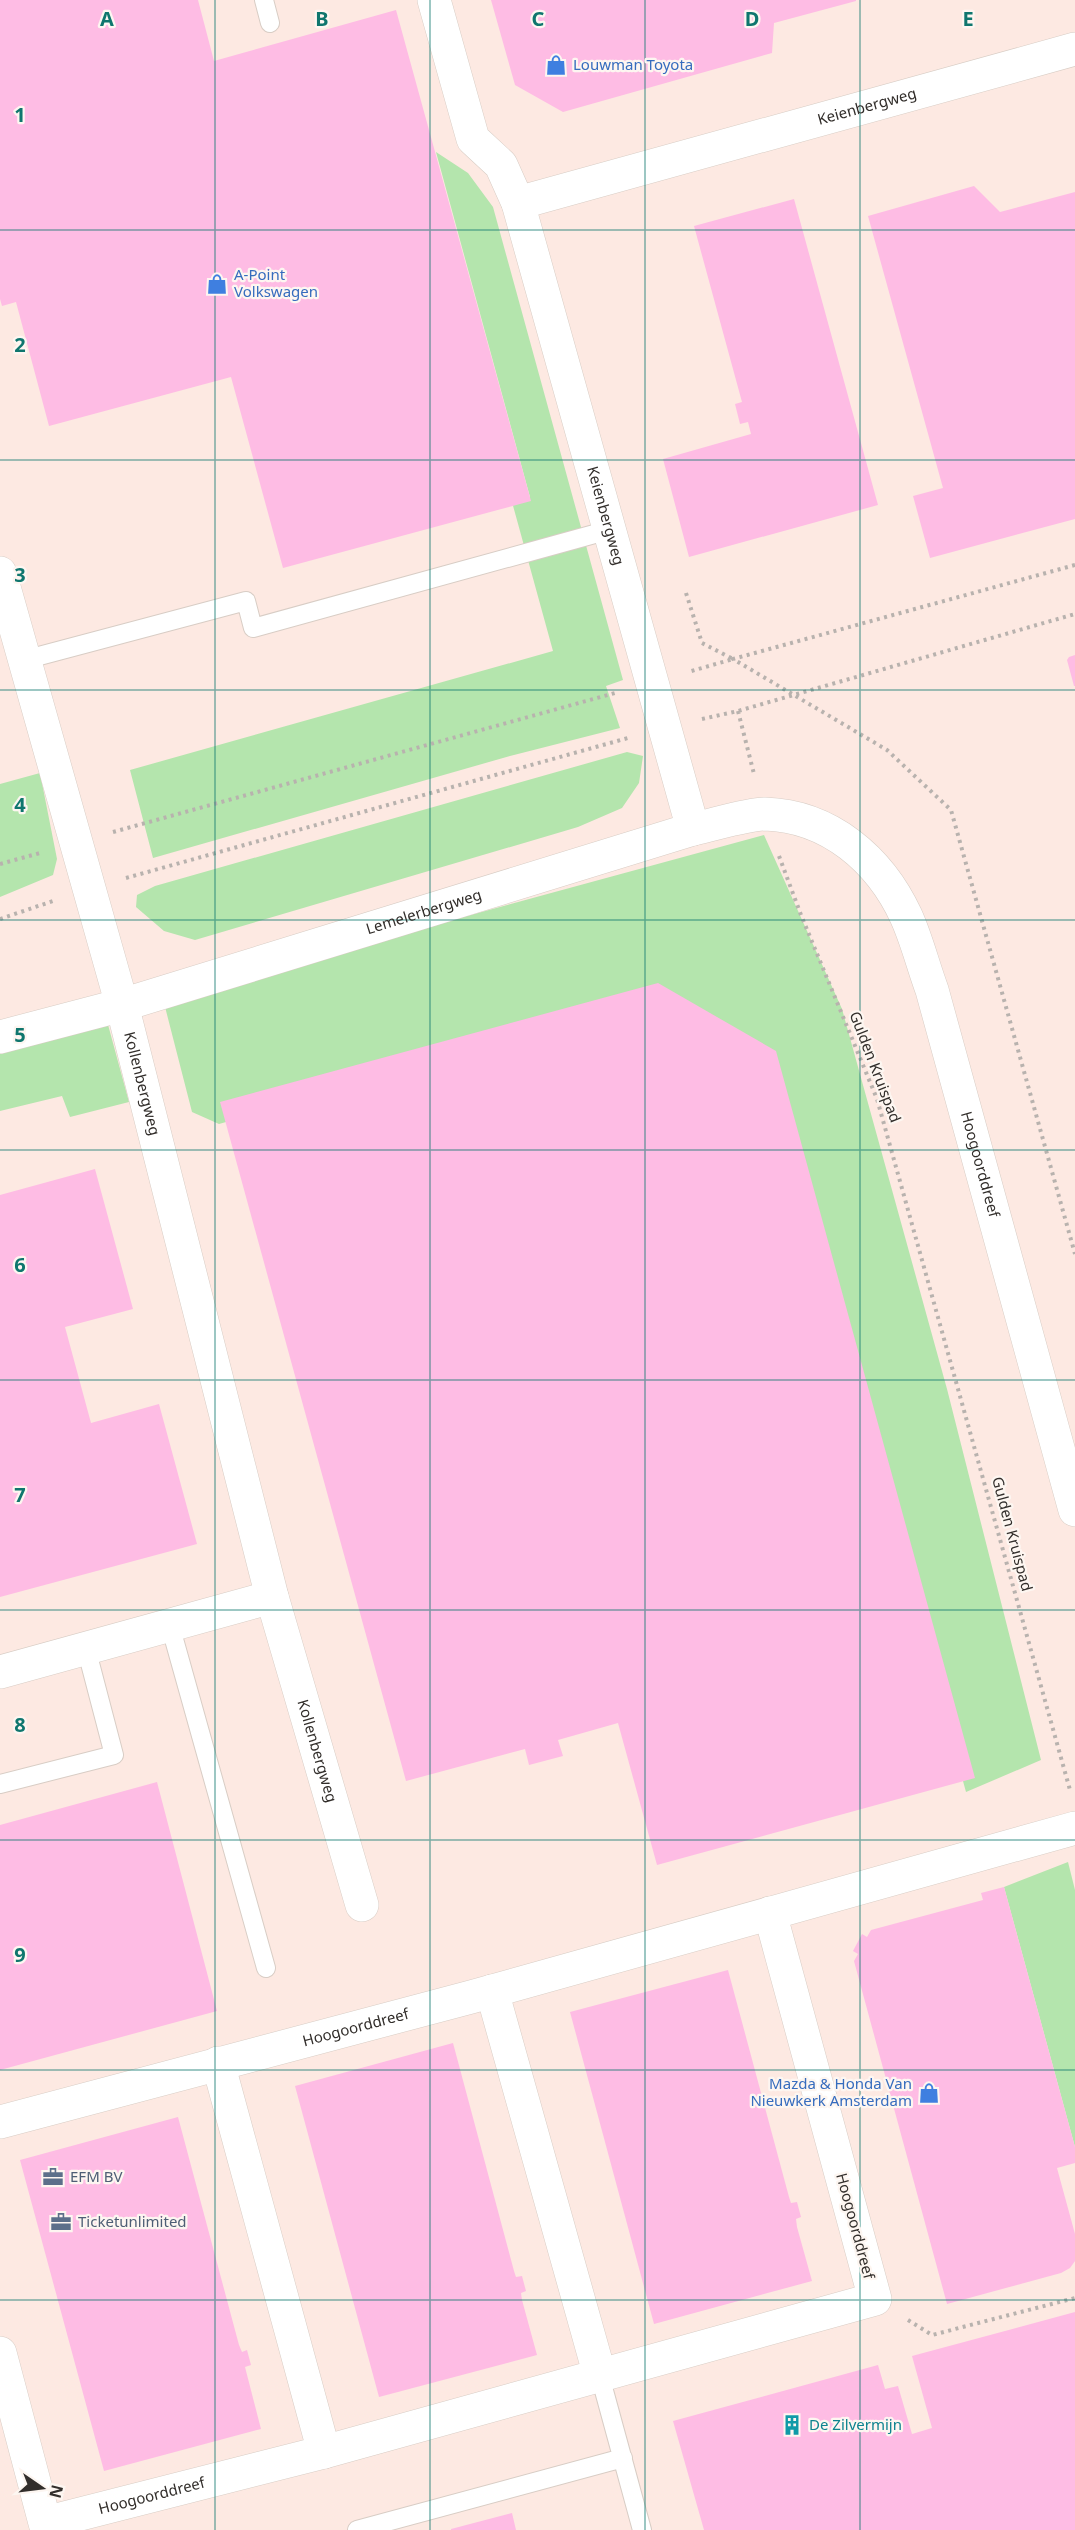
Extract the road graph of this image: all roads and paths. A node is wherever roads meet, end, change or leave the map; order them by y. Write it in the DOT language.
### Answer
graph roads {
  1 [pos="264,0"];
  2 [pos="434,0"];
  3 [pos="270,23"];
  4 [pos="1075,49"];
  5 [pos="518,203"];
  6 [pos="609,530"];
  7 [pos="1075,565"];
  8 [pos="0,573"];
  9 [pos="686,593"];
  10 [pos="1075,614"];
  11 [pos="733,659"];
  12 [pos="24,660"];
  13 [pos="651,683"];
  14 [pos="794,695"];
  15 [pos="738,711"];
  16 [pos="664,728"];
  17 [pos="764,814"];
  18 [pos="693,829"];
  19 [pos="847,840"];
  20 [pos="75,843"];
  21 [pos="0,864"];
  22 [pos="89,888"];
  23 [pos="0,919"];
  24 [pos="122,1005"];
  25 [pos="0,1036"];
  26 [pos="1075,1254"];
  27 [pos="1075,1510"];
  28 [pos="272,1597"];
  29 [pos="170,1625"];
  30 [pos="86,1648"];
  31 [pos="0,1672"];
  32 [pos="0,1784"];
  33 [pos="1073,1813"];
  34 [pos="362,1905"];
  35 [pos="770,1913"];
  36 [pos="266,1968"];
  37 [pos="492,1991"];
  38 [pos="218,2063"];
  39 [pos="0,2122"];
  40 [pos="1075,2298"];
  41 [pos="875,2299"];
  42 [pos="0,2353"];
  43 [pos="600,2376"];
  44 [pos="324,2452"];
  45 [pos="623,2458"];
  46 [pos="357,2530"];
  47 [pos="642,2530"];
  1 -- 3 [label="lane"];
  2 -- 5 [label="street, Keienbergweg"];
  4 -- 5 [label="street, Keienbergweg"];
  5 -- 6 [label="street, Keienbergweg"];
  6 -- 12 [label="lane"];
  6 -- 13 [label="street, Keienbergweg"];
  7 -- 11 [label="path"];
  8 -- 12 [label="street, Kollenbergweg"];
  9 -- 11 [label="path"];
  10 -- 14 [label="path"];
  11 -- 13 [label="path"];
  11 -- 14 [label="path"];
  12 -- 20 [label="street, Kollenbergweg"];
  13 -- 16 [label="street, Keienbergweg"];
  13 -- 20 [label="path"];
  14 -- 15 [label="path"];
  14 -- 26 [label="path"];
  15 -- 16 [label="path"];
  15 -- 17 [label="path, Gulden Kruispad"];
  16 -- 18 [label="street, Keienbergweg"];
  16 -- 22 [label="path"];
  17 -- 18 [label="street, Lemelerbergweg"];
  17 -- 19 [label="street, Lemelerbergweg"];
  17 -- 33 [label="path, Gulden Kruispad"];
  18 -- 24 [label="street, Lemelerbergweg"];
  19 -- 27 [label="street, Hoogoorddreef"];
  20 -- 21 [label="path"];
  20 -- 22 [label="street, Kollenbergweg"];
  22 -- 23 [label="path"];
  22 -- 24 [label="street, Kollenbergweg"];
  24 -- 25 [label="street, Lemelerbergweg"];
  24 -- 28 [label="street, Kollenbergweg"];
  28 -- 29 [label="street"];
  28 -- 34 [label="street, Kollenbergweg"];
  29 -- 30 [label="street"];
  29 -- 36 [label="lane"];
  30 -- 31 [label="street"];
  30 -- 32 [label="lane"];
  33 -- 35 [label="street, Hoogoorddreef"];
  35 -- 37 [label="street, Hoogoorddreef"];
  35 -- 41 [label="street, Hoogoorddreef"];
  37 -- 38 [label="street, Hoogoorddreef"];
  37 -- 43 [label="street"];
  38 -- 39 [label="street, Hoogoorddreef"];
  38 -- 44 [label="street"];
  40 -- 41 [label="path"];
  41 -- 43 [label="street, Hoogoorddreef"];
  42 -- 44 [label="street, Hoogoorddreef"];
  43 -- 44 [label="street, Hoogoorddreef"];
  43 -- 45 [label="lane"];
  45 -- 46 [label="lane"];
  45 -- 47 [label="lane"];
}
